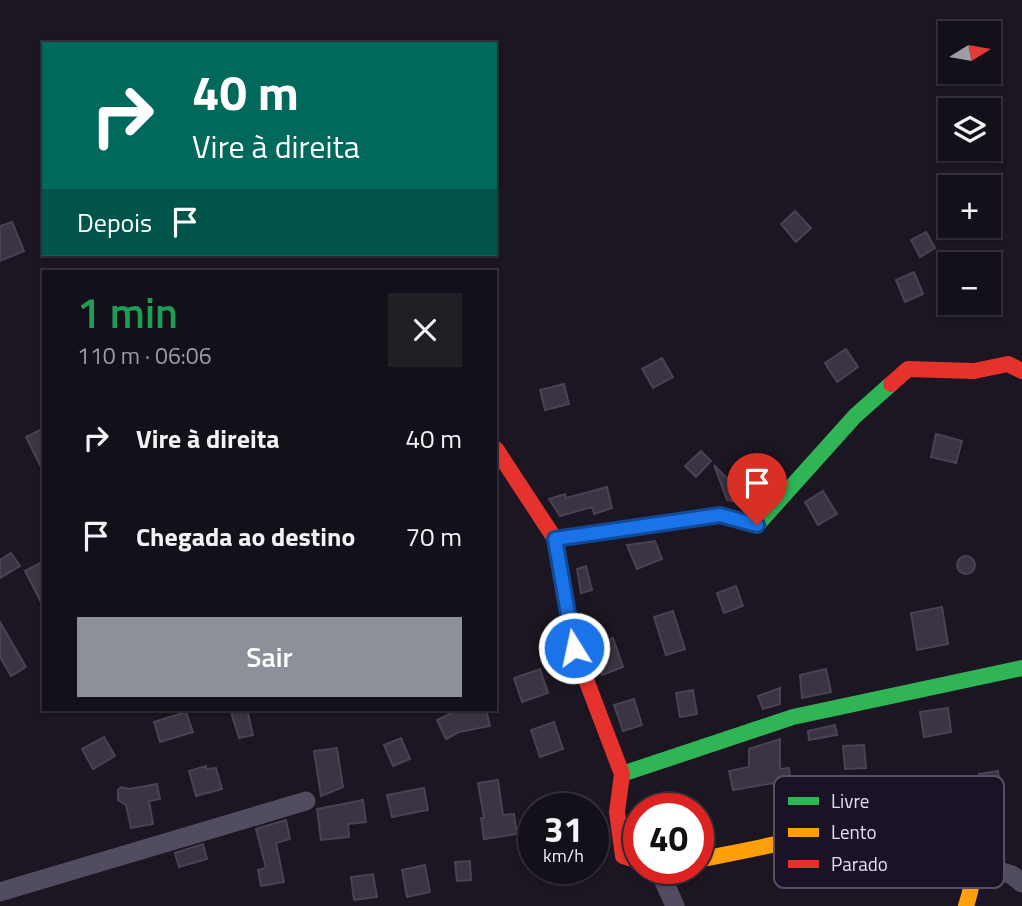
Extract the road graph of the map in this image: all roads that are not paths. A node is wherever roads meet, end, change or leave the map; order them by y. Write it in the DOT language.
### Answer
graph roads {
  1 [pos="1022,370"];
  2 [pos="497,451"];
  3 [pos="555,539"];
  4 [pos="1022,668"];
  5 [pos="622,774"];
  6 [pos="306,801"];
  7 [pos="774,845"];
  8 [pos="623,856"];
  9 [pos="714,857"];
  10 [pos="1004,872"];
  11 [pos="1022,883"];
  12 [pos="665,884"];
  13 [pos="972,888"];
  14 [pos="11,896"];
  15 [pos="675,906"];
  16 [pos="966,906"];
  1 -- 3 [label="street"];
  2 -- 3 [label="street"];
  3 -- 5 [label="street"];
  4 -- 5 [label="street"];
  5 -- 8 [label="street"];
  6 -- 14 [label="street"];
  7 -- 9 [label="street"];
  10 -- 11 [label="street"];
  12 -- 15 [label="street"];
  13 -- 16 [label="street"];
}
